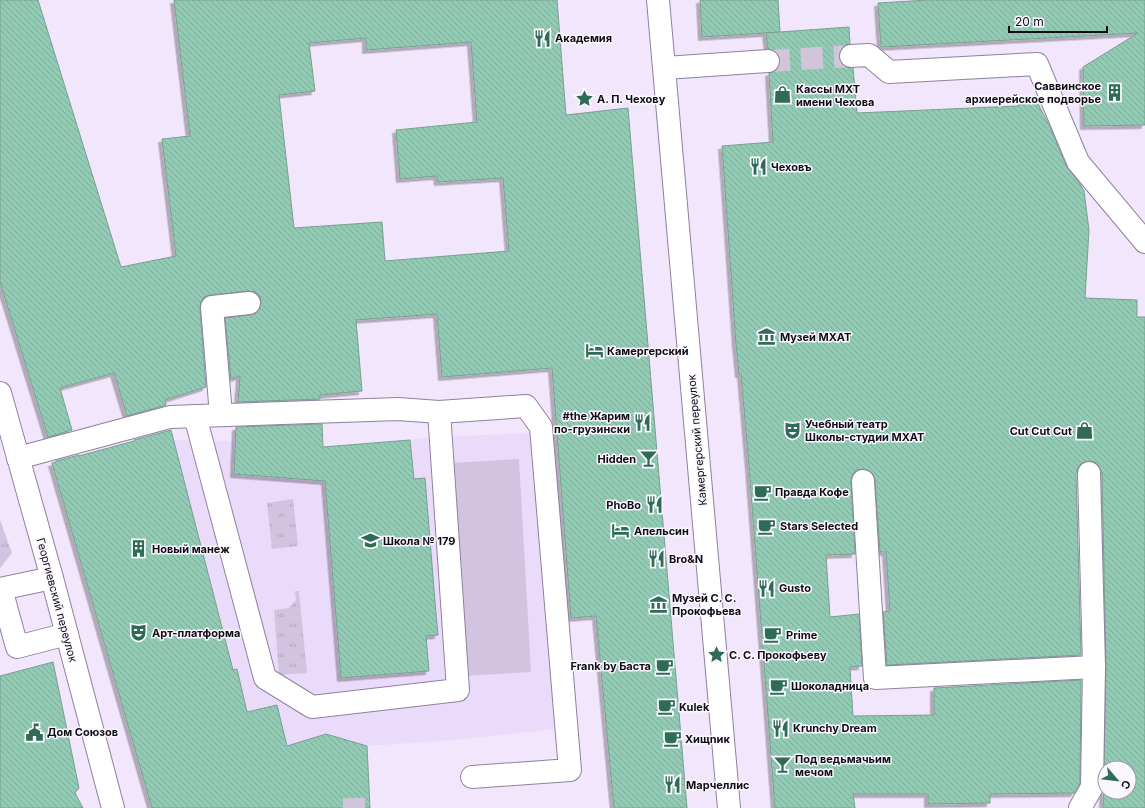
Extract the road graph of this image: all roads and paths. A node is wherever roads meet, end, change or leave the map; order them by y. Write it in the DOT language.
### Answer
graph roads {
  1 [pos="658,0"];
  2 [pos="851,56"];
  3 [pos="768,61"];
  4 [pos="664,68"];
  5 [pos="1145,242"];
  6 [pos="249,303"];
  7 [pos="0,393"];
  8 [pos="439,412"];
  9 [pos="221,415"];
  10 [pos="195,416"];
  11 [pos="18,458"];
  12 [pos="1089,473"];
  13 [pos="863,481"];
  14 [pos="52,578"];
  15 [pos="0,589"];
  16 [pos="67,634"];
  17 [pos="1094,667"];
  18 [pos="472,777"];
  19 [pos="113,808"];
  20 [pos="729,808"];
  21 [pos="1080,808"];
  1 -- 4 [label="street, Камергерский переулок"];
  2 -- 5 [label="street"];
  3 -- 4 [label="street"];
  4 -- 20 [label="street, Камергерский переулок"];
  6 -- 9 [label="street"];
  7 -- 11 [label="street, Георгиевский переулок"];
  8 -- 9 [label="street"];
  8 -- 10 [label="street"];
  8 -- 18 [label="street"];
  9 -- 10 [label="street"];
  10 -- 11 [label="street"];
  11 -- 14 [label="street, Георгиевский переулок"];
  12 -- 17 [label="street"];
  13 -- 17 [label="street"];
  14 -- 15 [label="street"];
  14 -- 16 [label="street, Георгиевский переулок"];
  15 -- 16 [label="street"];
  16 -- 19 [label="street, Георгиевский переулок"];
  17 -- 21 [label="street"];
}
